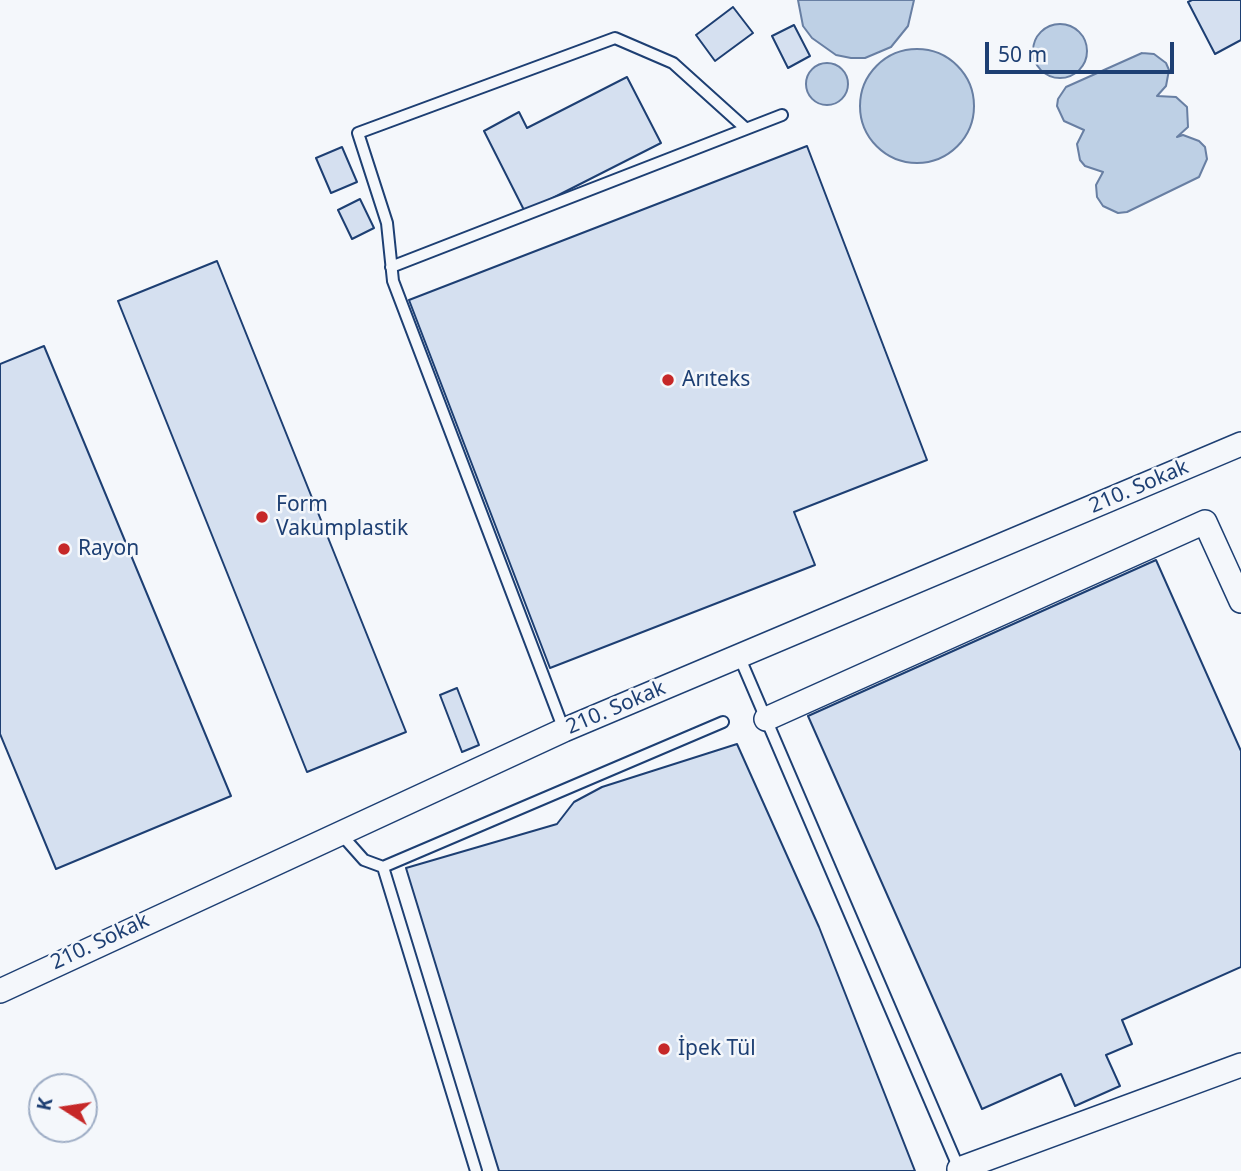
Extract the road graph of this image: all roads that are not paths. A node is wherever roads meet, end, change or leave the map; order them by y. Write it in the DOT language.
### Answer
graph roads {
  1 [pos="782,115"];
  2 [pos="744,127"];
  3 [pos="391,267"];
  4 [pos="1241,443"];
  5 [pos="1241,601"];
  6 [pos="739,656"];
  7 [pos="766,719"];
  8 [pos="723,722"];
  9 [pos="564,730"];
  10 [pos="340,832"];
  11 [pos="383,867"];
  12 [pos="0,990"];
  13 [pos="1241,1065"];
  14 [pos="960,1170"];
  15 [pos="476,1171"];
  1 -- 2 [label="lane"];
  2 -- 3 [label="lane"];
  2 -- 3 [label="lane"];
  3 -- 9 [label="lane"];
  4 -- 6 [label="street, 210. Sokak"];
  5 -- 7 [label="street"];
  6 -- 7 [label="lane"];
  6 -- 9 [label="street, 210. Sokak"];
  7 -- 14 [label="lane"];
  8 -- 11 [label="lane"];
  9 -- 10 [label="street, 210. Sokak"];
  10 -- 11 [label="lane"];
  10 -- 12 [label="street, 210. Sokak"];
  11 -- 15 [label="lane"];
  13 -- 14 [label="street"];
}
